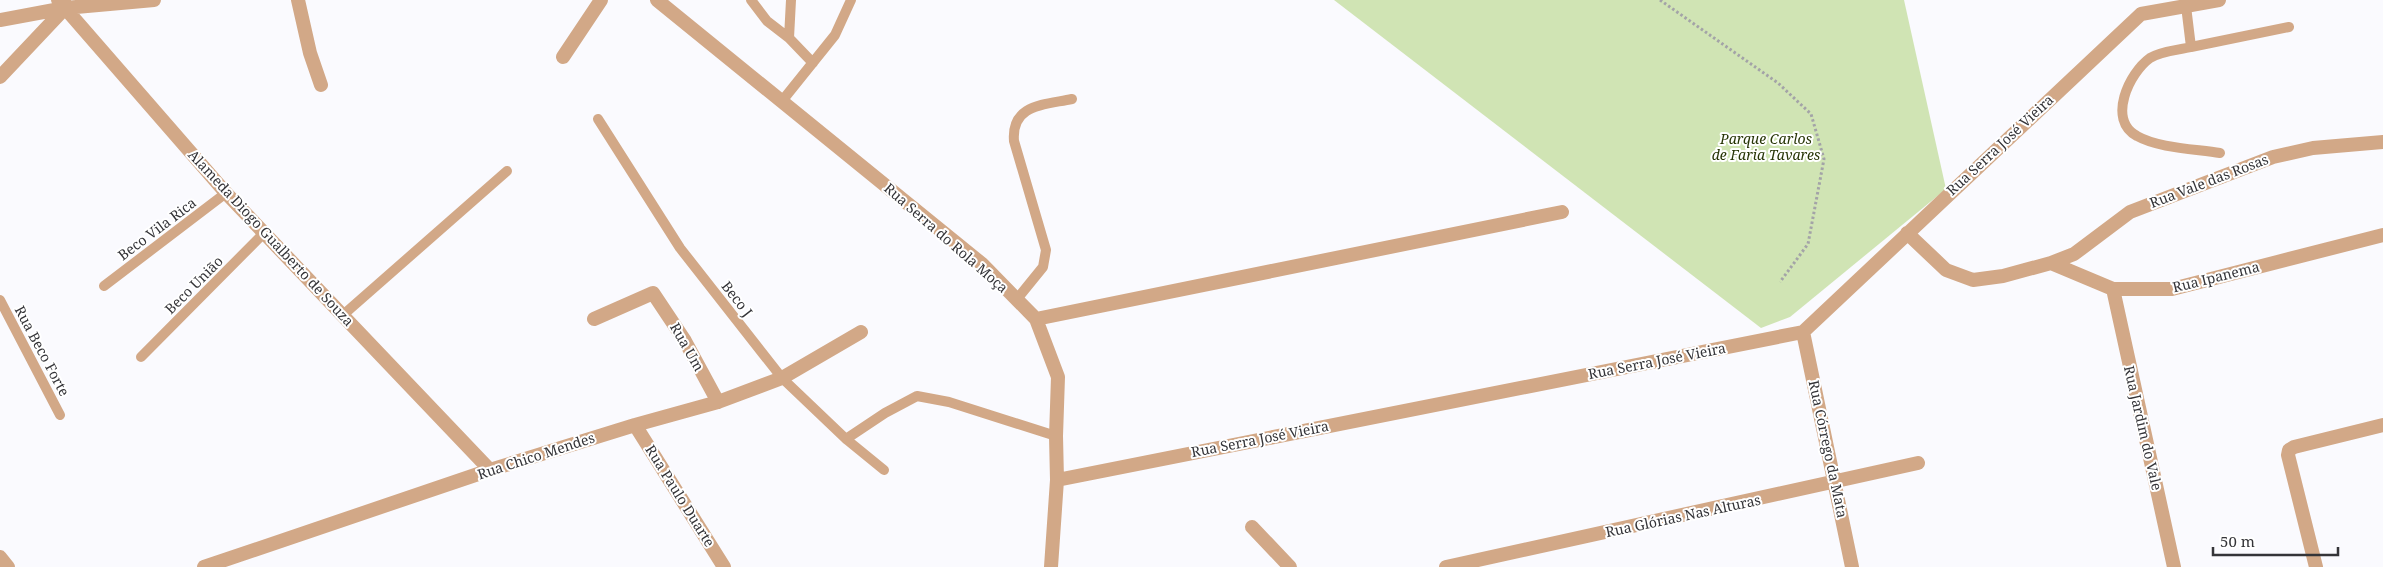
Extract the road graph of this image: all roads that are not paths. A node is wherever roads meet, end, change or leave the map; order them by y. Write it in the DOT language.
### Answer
graph roads {
  1 [pos="154,0"];
  2 [pos="298,0"];
  3 [pos="601,0"];
  4 [pos="657,0"];
  5 [pos="752,0"];
  6 [pos="791,0"];
  7 [pos="851,0"];
  8 [pos="2140,0"];
  9 [pos="2219,0"];
  10 [pos="66,3"];
  11 [pos="2186,6"];
  12 [pos="2140,14"];
  13 [pos="0,20"];
  14 [pos="2289,27"];
  15 [pos="789,38"];
  16 [pos="2191,48"];
  17 [pos="563,57"];
  18 [pos="813,63"];
  19 [pos="0,76"];
  20 [pos="321,85"];
  21 [pos="1072,99"];
  22 [pos="782,101"];
  23 [pos="598,119"];
  24 [pos="2383,142"];
  25 [pos="2220,153"];
  26 [pos="507,171"];
  27 [pos="226,193"];
  28 [pos="1562,212"];
  29 [pos="265,232"];
  30 [pos="1907,233"];
  31 [pos="2383,235"];
  32 [pos="2051,264"];
  33 [pos="104,286"];
  34 [pos="2113,288"];
  35 [pos="0,300"];
  36 [pos="1017,300"];
  37 [pos="343,315"];
  38 [pos="594,319"];
  39 [pos="1036,319"];
  40 [pos="861,332"];
  41 [pos="1803,332"];
  42 [pos="141,358"];
  43 [pos="782,378"];
  44 [pos="718,402"];
  45 [pos="60,415"];
  46 [pos="635,425"];
  47 [pos="2383,425"];
  48 [pos="1056,436"];
  49 [pos="846,439"];
  50 [pos="1918,463"];
  51 [pos="490,470"];
  52 [pos="884,470"];
  53 [pos="1057,480"];
  54 [pos="1836,482"];
  55 [pos="1252,526"];
  56 [pos="0,557"];
  57 [pos="8,567"];
  58 [pos="204,567"];
  59 [pos="724,567"];
  60 [pos="1051,567"];
  61 [pos="1290,567"];
  62 [pos="1446,567"];
  63 [pos="1852,567"];
  64 [pos="2174,567"];
  65 [pos="2316,567"];
  1 -- 10 [label="street"];
  2 -- 20 [label="street"];
  3 -- 17 [label="street"];
  4 -- 22 [label="street, Rua Serra do Rola Moça"];
  5 -- 15 [label="lane"];
  6 -- 15 [label="lane"];
  7 -- 18 [label="lane"];
  8 -- 12 [label="street"];
  9 -- 11 [label="street"];
  10 -- 13 [label="street"];
  10 -- 19 [label="street"];
  10 -- 27 [label="street, Alameda Diogo Gualberto de Souza"];
  11 -- 12 [label="street"];
  11 -- 16 [label="lane"];
  12 -- 30 [label="street, Rua Serra José Vieira"];
  14 -- 16 [label="lane"];
  15 -- 18 [label="lane"];
  16 -- 25 [label="lane"];
  18 -- 22 [label="lane"];
  21 -- 36 [label="lane"];
  22 -- 36 [label="street, Rua Serra do Rola Moça"];
  23 -- 43 [label="lane, Beco J"];
  24 -- 32 [label="street, Rua Vale das Rosas"];
  26 -- 37 [label="lane"];
  27 -- 29 [label="street, Alameda Diogo Gualberto de Souza"];
  27 -- 33 [label="lane, Beco Vila Rica"];
  28 -- 39 [label="street"];
  29 -- 37 [label="street, Alameda Diogo Gualberto de Souza"];
  29 -- 42 [label="lane, Beco União"];
  30 -- 32 [label="street, Rua Vale das Rosas"];
  30 -- 41 [label="street, Rua Serra José Vieira"];
  31 -- 34 [label="street, Rua Ipanema"];
  32 -- 34 [label="street, Rua Ipanema"];
  34 -- 64 [label="street, Rua Jardim do Vale"];
  35 -- 45 [label="lane, Rua Beco Forte"];
  36 -- 39 [label="street, Rua Serra do Rola Moça"];
  37 -- 51 [label="street, Alameda Diogo Gualberto de Souza"];
  38 -- 44 [label="street, Rua Um"];
  39 -- 48 [label="street, Rua Serra do Rola Moça"];
  40 -- 43 [label="street, Rua Chico Mendes"];
  41 -- 53 [label="street, Rua Serra José Vieira"];
  41 -- 54 [label="street, Rua Córrego da Mata"];
  43 -- 44 [label="street, Rua Chico Mendes"];
  43 -- 49 [label="lane, Beco J"];
  44 -- 46 [label="street, Rua Chico Mendes"];
  46 -- 51 [label="street, Rua Chico Mendes"];
  46 -- 59 [label="street, Rua Paulo Duarte"];
  47 -- 65 [label="street"];
  48 -- 49 [label="lane"];
  48 -- 53 [label="street, Rua Serra do Rola Moça"];
  49 -- 52 [label="lane, Beco J"];
  50 -- 54 [label="street, Rua Glórias Nas Alturas"];
  51 -- 58 [label="street, Rua Chico Mendes"];
  53 -- 60 [label="street, Rua Serra do Rola Moça"];
  54 -- 62 [label="street, Rua Glórias Nas Alturas"];
  54 -- 63 [label="street, Rua Córrego da Mata"];
  55 -- 61 [label="street"];
  56 -- 57 [label="street"];
}
